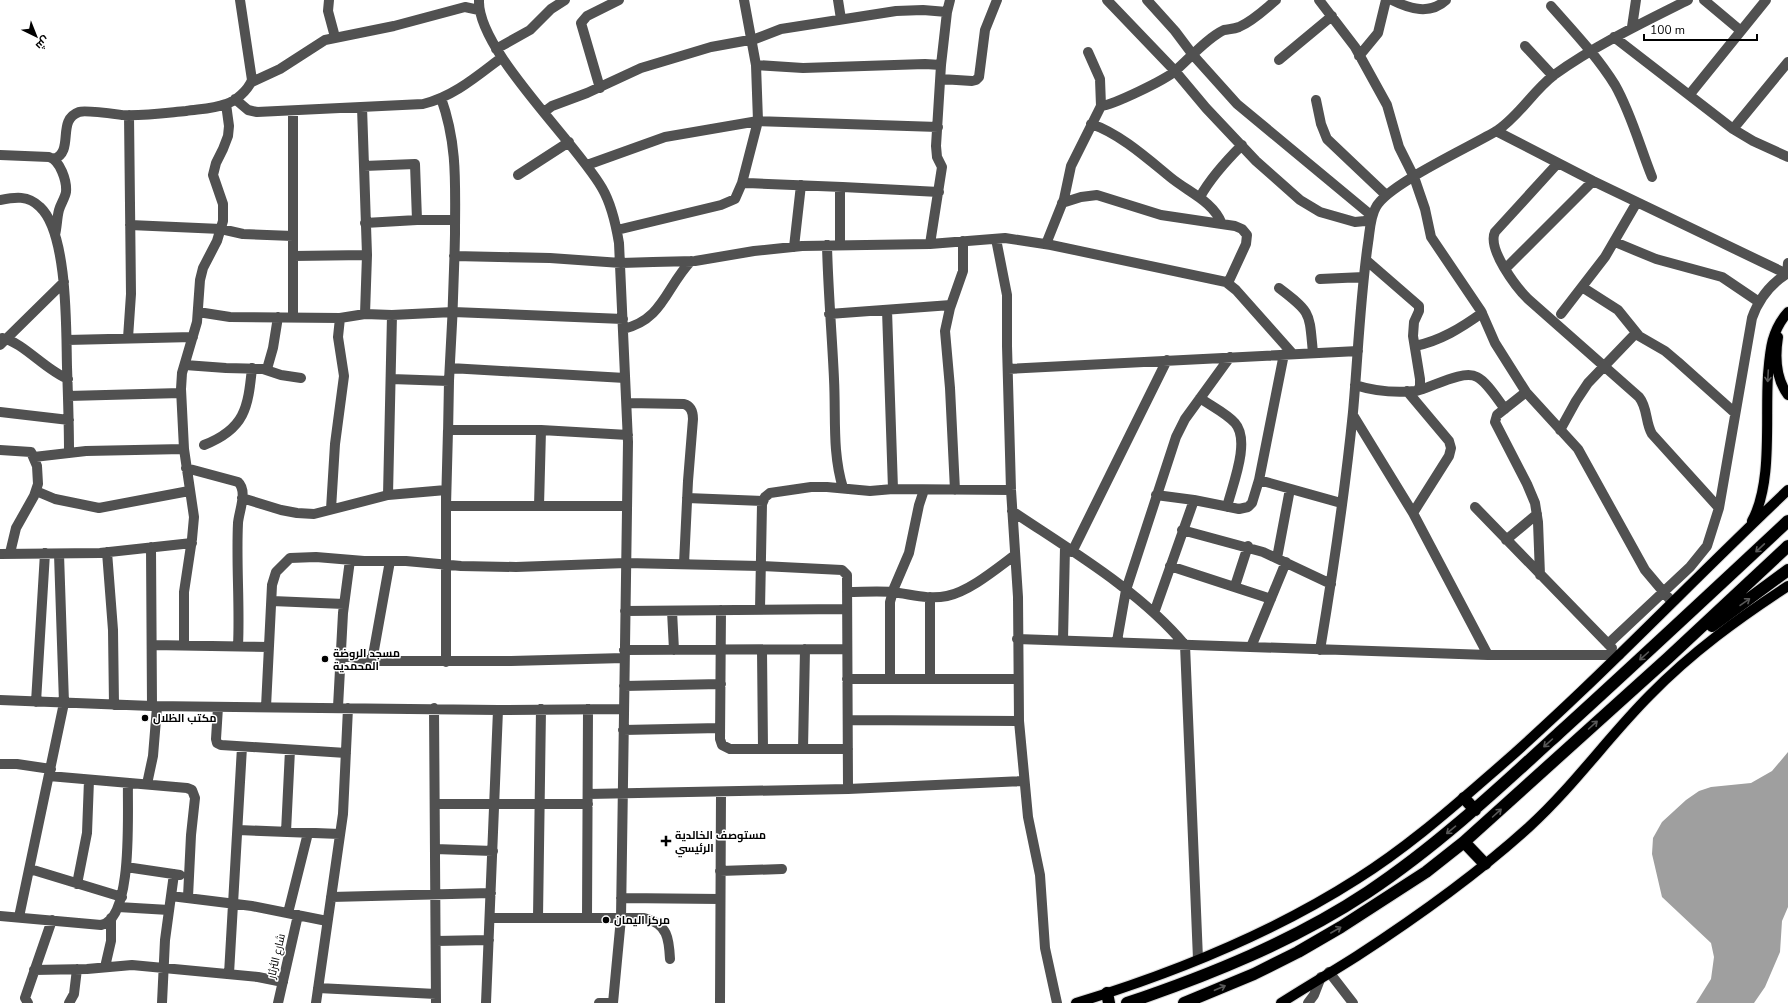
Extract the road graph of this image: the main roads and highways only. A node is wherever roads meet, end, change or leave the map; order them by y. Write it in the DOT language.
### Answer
graph roads {
  1 [pos="1788,312"];
  2 [pos="1780,325"];
  3 [pos="1788,395"];
  4 [pos="1788,490"];
  5 [pos="1788,521"];
  6 [pos="1742,533"];
  7 [pos="1788,546"];
  8 [pos="1788,570"];
  9 [pos="1788,586"];
  10 [pos="1656,645"];
  11 [pos="1668,658"];
  12 [pos="1464,798"];
  13 [pos="1475,810"];
  14 [pos="1464,842"];
  15 [pos="1485,864"];
  16 [pos="1108,998"];
  17 [pos="1076,1003"];
  18 [pos="1127,1003"];
  19 [pos="1184,1003"];
  20 [pos="1281,1003"];
  1 -- 2 [label="main road"];
  2 -- 3 [label="main road"];
  2 -- 6 [label="main road, one-way"];
  4 -- 6 [label="main road"];
  5 -- 10 [label="highway, one-way"];
  6 -- 12 [label="main road"];
  7 -- 11 [label="highway"];
  11 -- 8 [label="highway, one-way"];
  9 -- 15 [label="main road"];
  10 -- 11 [label="highway"];
  10 -- 13 [label="highway, one-way"];
  14 -- 11 [label="highway, one-way"];
  12 -- 13 [label="highway"];
  12 -- 16 [label="main road"];
  13 -- 18 [label="highway, one-way"];
  14 -- 15 [label="highway"];
  19 -- 14 [label="highway, one-way"];
  15 -- 20 [label="main road"];
  16 -- 17 [label="main road"];
}
